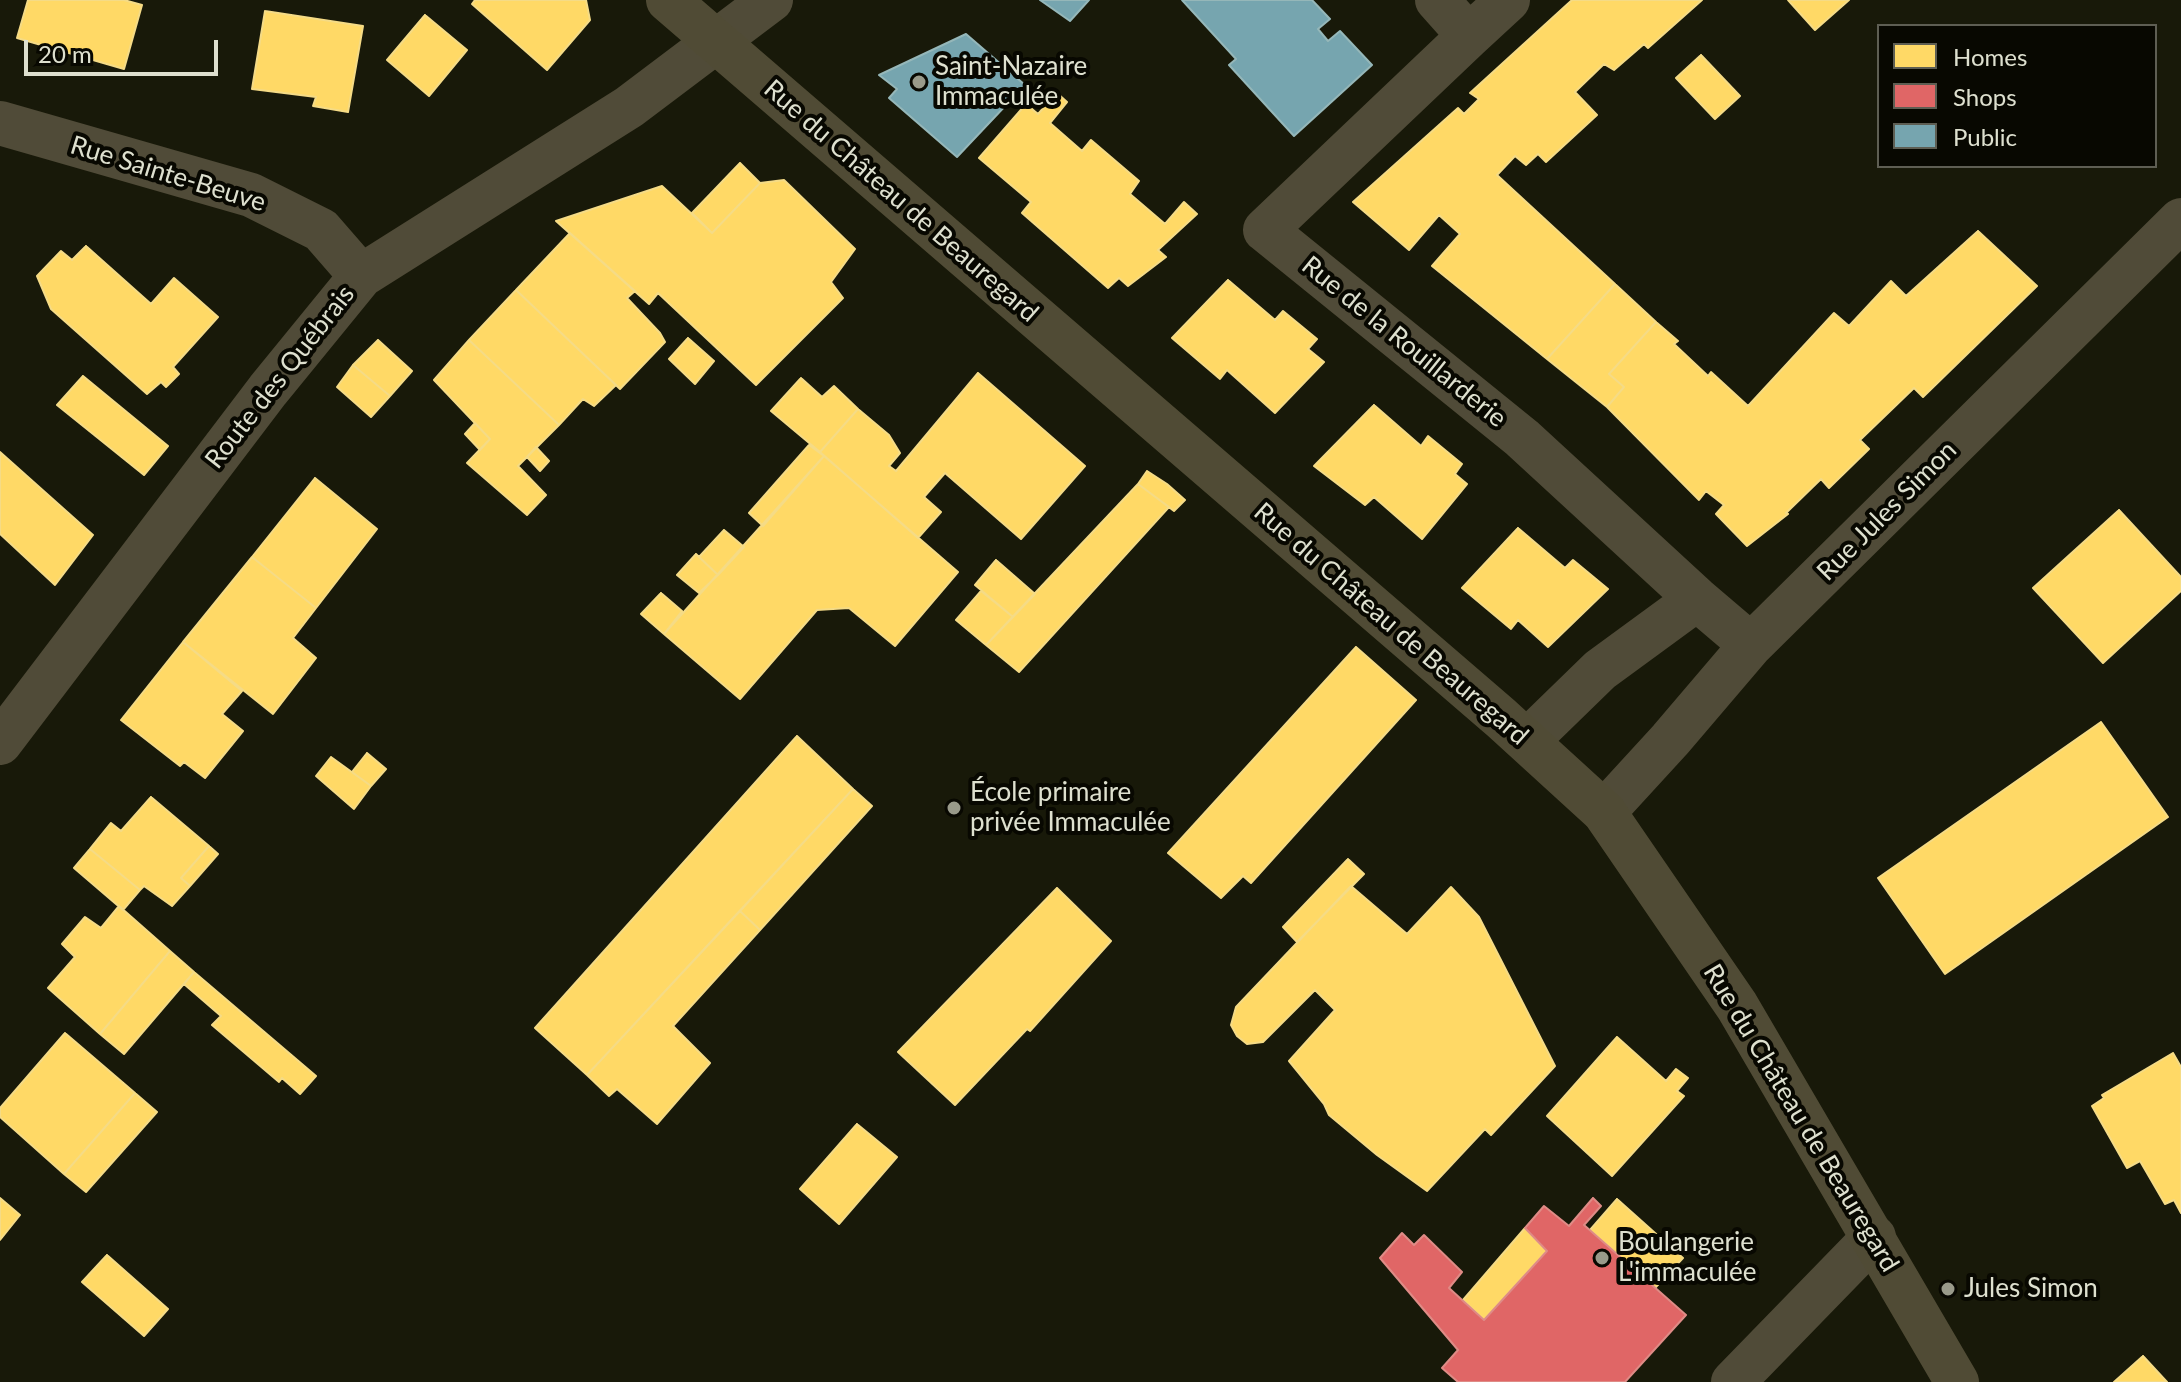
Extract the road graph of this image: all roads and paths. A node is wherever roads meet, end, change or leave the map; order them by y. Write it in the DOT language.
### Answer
graph roads {
  1 [pos="668,0"];
  2 [pos="771,0"];
  3 [pos="1437,0"];
  4 [pos="1508,0"];
  5 [pos="1469,36"];
  6 [pos="718,42"];
  7 [pos="0,123"];
  8 [pos="2181,220"];
  9 [pos="361,276"];
  10 [pos="1697,599"];
  11 [pos="1751,645"];
  12 [pos="1527,741"];
  13 [pos="0,743"];
  14 [pos="1604,812"];
  15 [pos="1874,1237"];
  16 [pos="1733,1382"];
  17 [pos="1957,1382"];
  1 -- 6 [label="street, Rue du Château de Beauregard"];
  2 -- 6 [label="street, Route des Québrais"];
  3 -- 5 [label="street"];
  4 -- 5 [label="street"];
  5 -- 10 [label="street, Rue de la Rouillarderie"];
  6 -- 9 [label="street, Route des Québrais"];
  6 -- 12 [label="street, Rue du Château de Beauregard"];
  7 -- 9 [label="street, Rue Sainte-Beuve"];
  8 -- 11 [label="street, Rue Jules Simon"];
  9 -- 13 [label="street, Route des Québrais"];
  10 -- 11 [label="street, Rue de la Rouillarderie"];
  10 -- 12 [label="street"];
  11 -- 14 [label="street, Rue Jules Simon"];
  12 -- 14 [label="street, Rue du Château de Beauregard"];
  14 -- 15 [label="street, Rue du Château de Beauregard"];
  15 -- 16 [label="street"];
  15 -- 17 [label="street, Rue du Château de Beauregard"];
}
